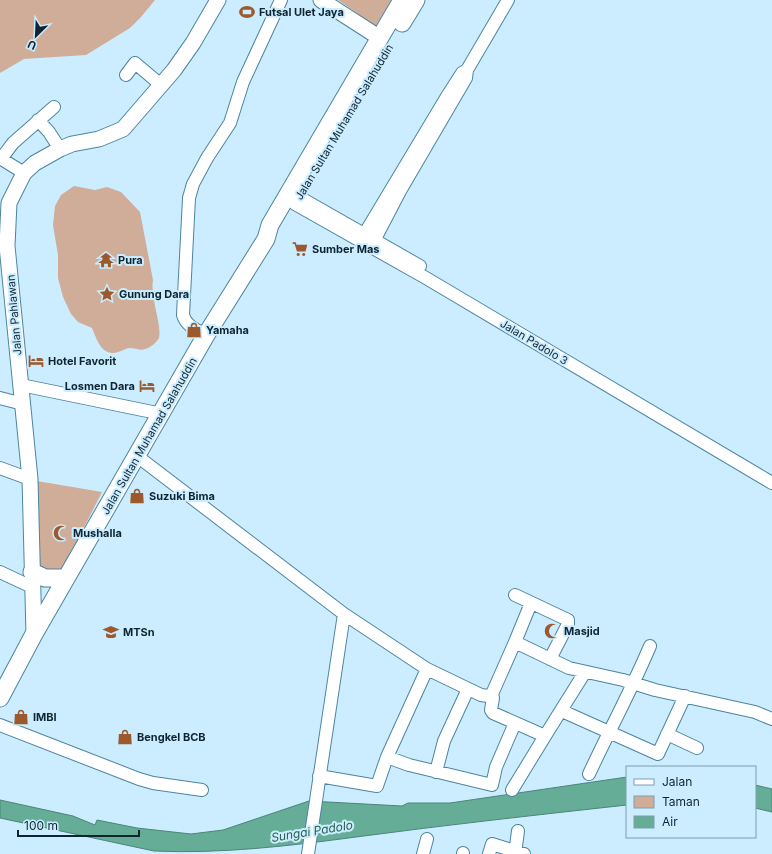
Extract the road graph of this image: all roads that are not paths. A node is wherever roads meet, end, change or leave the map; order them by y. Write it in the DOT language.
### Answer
graph roads {
  1 [pos="218,0"];
  2 [pos="281,0"];
  3 [pos="321,0"];
  4 [pos="402,0"];
  5 [pos="416,0"];
  6 [pos="508,0"];
  7 [pos="380,38"];
  8 [pos="126,74"];
  9 [pos="161,85"];
  10 [pos="54,107"];
  11 [pos="38,120"];
  12 [pos="60,149"];
  13 [pos="1,159"];
  14 [pos="24,173"];
  15 [pos="5,200"];
  16 [pos="297,201"];
  17 [pos="370,236"];
  18 [pos="266,239"];
  19 [pos="4,262"];
  20 [pos="428,275"];
  21 [pos="206,335"];
  22 [pos="21,385"];
  23 [pos="0,398"];
  24 [pos="23,404"];
  25 [pos="162,414"];
  26 [pos="707,440"];
  27 [pos="137,456"];
  28 [pos="0,468"];
  29 [pos="772,474"];
  30 [pos="30,479"];
  31 [pos="772,483"];
  32 [pos="0,572"];
  33 [pos="66,578"];
  34 [pos="32,580"];
  35 [pos="515,595"];
  36 [pos="531,602"];
  37 [pos="344,614"];
  38 [pos="34,634"];
  39 [pos="515,642"];
  40 [pos="650,646"];
  41 [pos="550,659"];
  42 [pos="427,669"];
  43 [pos="585,672"];
  44 [pos="5,677"];
  45 [pos="634,684"];
  46 [pos="468,690"];
  47 [pos="492,694"];
  48 [pos="685,696"];
  49 [pos="0,698"];
  50 [pos="562,711"];
  51 [pos="772,719"];
  52 [pos="515,723"];
  53 [pos="0,725"];
  54 [pos="609,732"];
  55 [pos="667,734"];
  56 [pos="545,736"];
  57 [pos="697,748"];
  58 [pos="387,757"];
  59 [pos="436,772"];
  60 [pos="589,774"];
  61 [pos="319,776"];
  62 [pos="202,790"];
  63 [pos="512,790"];
  64 [pos="518,831"];
  65 [pos="427,839"];
  66 [pos="518,853"];
  67 [pos="308,854"];
  68 [pos="422,854"];
  69 [pos="490,854"];
  1 -- 9 [label="main road, Jalan Pahlawan"];
  2 -- 21 [label="street"];
  3 -- 7 [label="main road"];
  4 -- 7 [label="highway, Jalan Sultan Muhamad Salahuddin"];
  5 -- 16 [label="highway, Jalan Sultan Muhamad Salahuddin"];
  6 -- 17 [label="street"];
  7 -- 18 [label="highway, Jalan Sultan Muhamad Salahuddin"];
  8 -- 9 [label="street"];
  9 -- 12 [label="main road, Jalan Pahlawan"];
  10 -- 11 [label="street"];
  11 -- 12 [label="street"];
  11 -- 13 [label="street"];
  12 -- 14 [label="main road, Jalan Pahlawan"];
  13 -- 14 [label="street"];
  14 -- 15 [label="main road, Jalan Pahlawan"];
  15 -- 19 [label="main road, Jalan Pahlawan"];
  16 -- 17 [label="street, Jalan Padolo 3"];
  16 -- 18 [label="highway, Jalan Sultan Muhamad Salahuddin"];
  16 -- 20 [label="street, Jalan Padolo 3"];
  17 -- 20 [label="street, Jalan Padolo 3"];
  18 -- 21 [label="highway, Jalan Sultan Muhamad Salahuddin"];
  19 -- 22 [label="main road, Jalan Pahlawan"];
  20 -- 26 [label="street, Jalan Padolo 3"];
  21 -- 25 [label="highway, Jalan Sultan Muhamad Salahuddin"];
  22 -- 24 [label="main road, Jalan Pahlawan"];
  22 -- 25 [label="street"];
  23 -- 24 [label="street"];
  24 -- 30 [label="main road, Jalan Pahlawan"];
  25 -- 27 [label="highway, Jalan Sultan Muhamad Salahuddin"];
  26 -- 29 [label="street, Jalan Padolo 3"];
  26 -- 31 [label="street, Jalan Padolo 3"];
  27 -- 33 [label="highway, Jalan Sultan Muhamad Salahuddin"];
  27 -- 37 [label="street"];
  28 -- 30 [label="street"];
  30 -- 34 [label="main road, Jalan Pahlawan"];
  32 -- 34 [label="street"];
  33 -- 34 [label="highway"];
  33 -- 38 [label="highway, Jalan Sultan Muhamad Salahuddin"];
  34 -- 38 [label="main road, Jalan Pahlawan"];
  35 -- 36 [label="street"];
  36 -- 39 [label="street"];
  36 -- 41 [label="street"];
  37 -- 42 [label="street"];
  37 -- 61 [label="street"];
  38 -- 44 [label="highway, Jalan Sultan Muhamad Salahuddin"];
  39 -- 41 [label="street"];
  39 -- 47 [label="street"];
  40 -- 45 [label="street"];
  41 -- 43 [label="street"];
  42 -- 46 [label="street"];
  42 -- 58 [label="street"];
  43 -- 45 [label="street"];
  43 -- 50 [label="street"];
  44 -- 49 [label="highway, Jalan Sultan Muhamad Salahuddin"];
  45 -- 48 [label="street"];
  45 -- 54 [label="street"];
  46 -- 47 [label="street"];
  46 -- 59 [label="street"];
  47 -- 52 [label="street"];
  48 -- 51 [label="street"];
  48 -- 55 [label="street"];
  50 -- 54 [label="street"];
  50 -- 56 [label="street"];
  52 -- 56 [label="street"];
  52 -- 59 [label="street"];
  53 -- 62 [label="street"];
  54 -- 55 [label="street"];
  54 -- 60 [label="street"];
  55 -- 57 [label="street"];
  56 -- 63 [label="street"];
  58 -- 59 [label="street"];
  58 -- 61 [label="street"];
  61 -- 67 [label="street"];
  64 -- 66 [label="street"];
  65 -- 68 [label="street"];
  66 -- 69 [label="street"];
}
